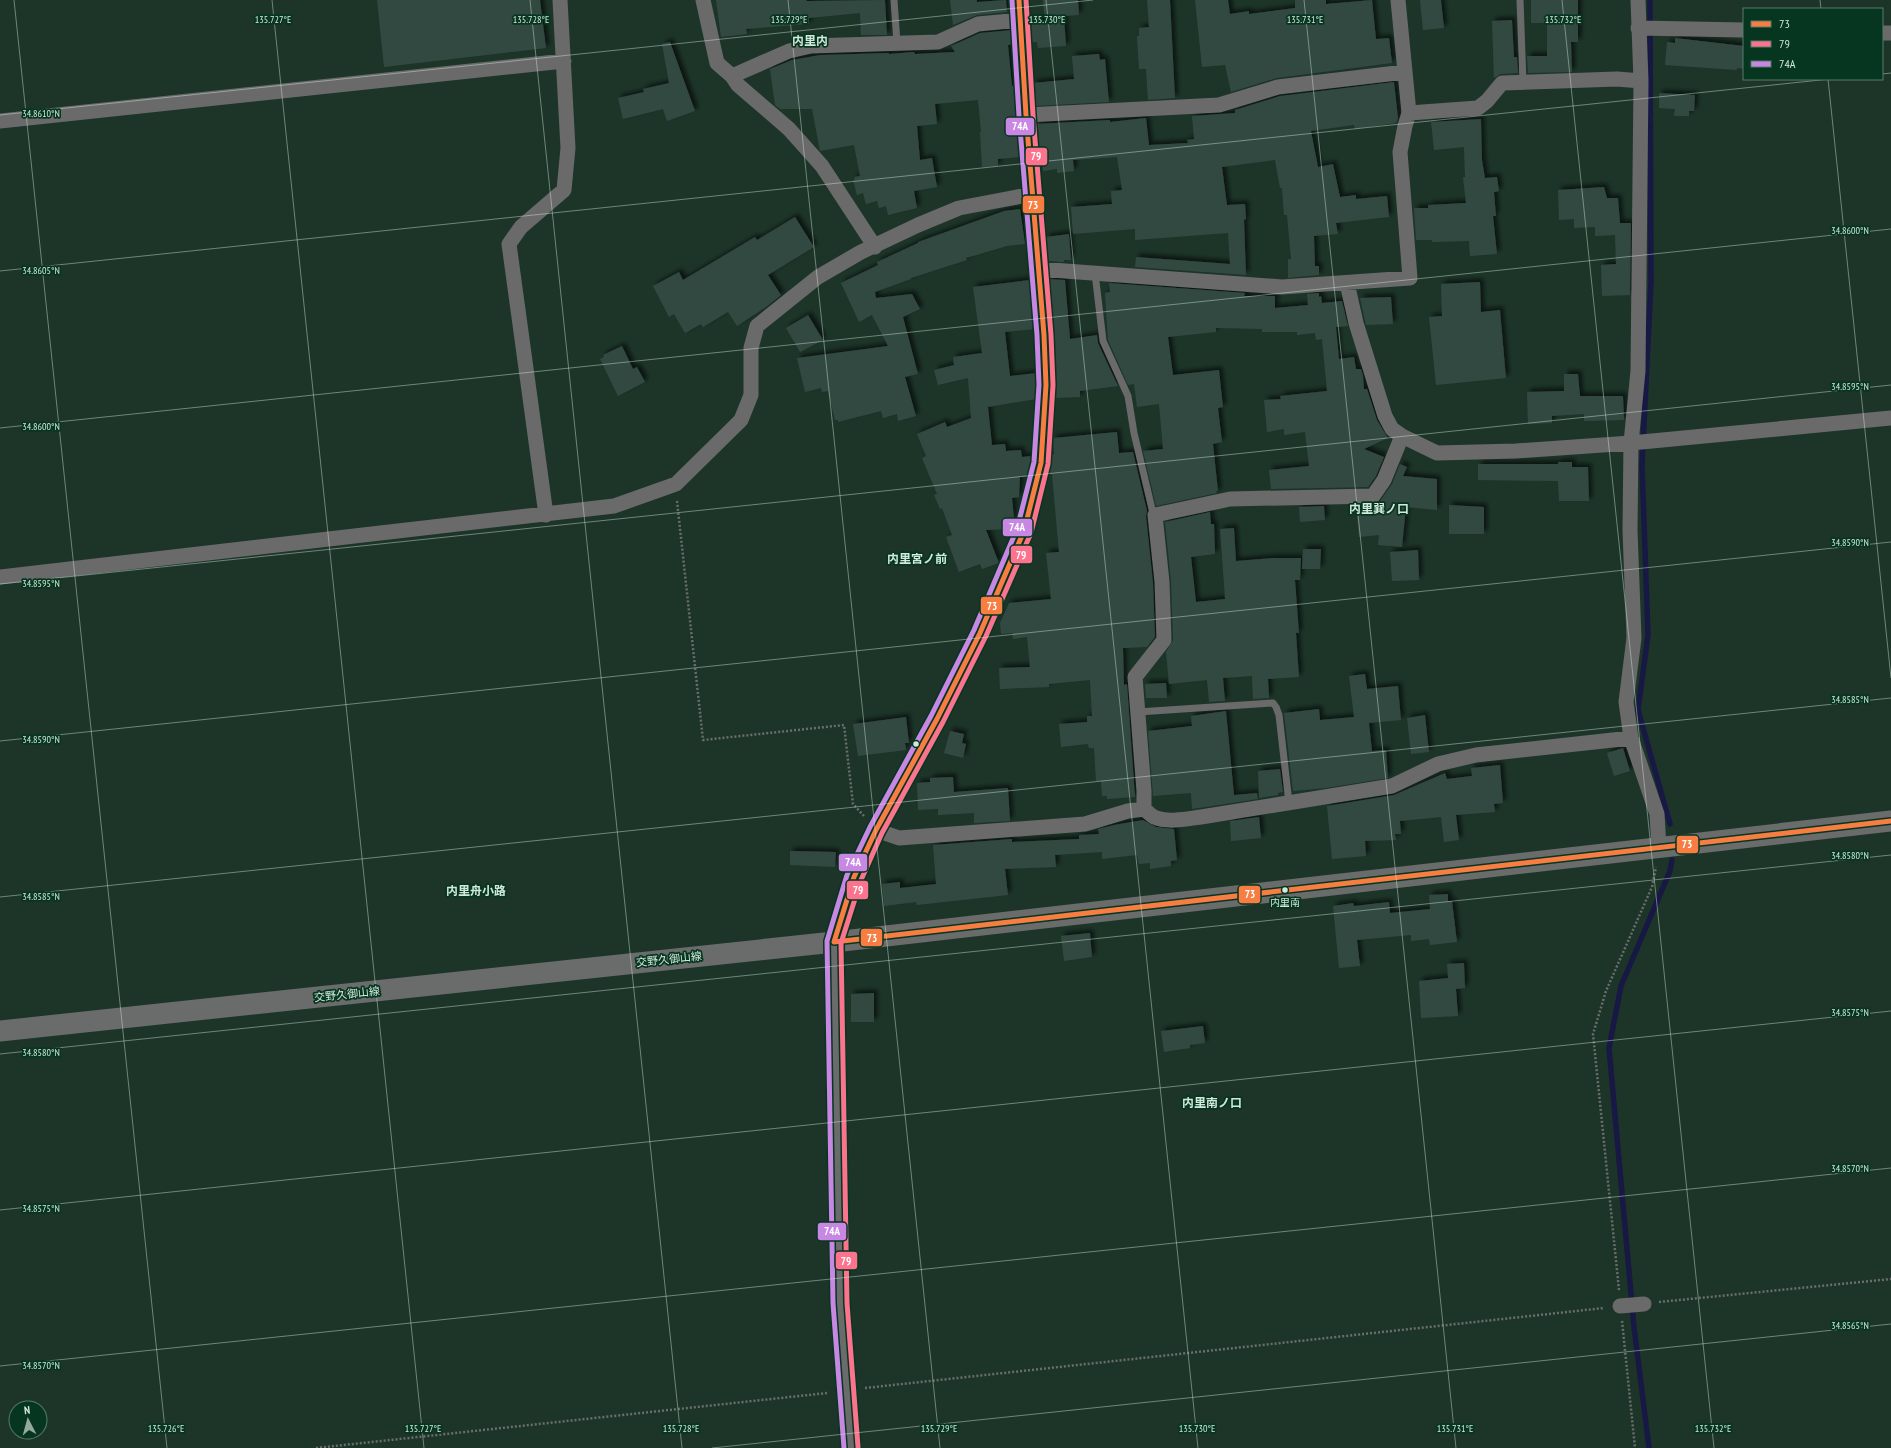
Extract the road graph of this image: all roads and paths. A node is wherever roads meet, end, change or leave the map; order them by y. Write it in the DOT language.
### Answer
graph roads {
  1 [pos="560,0"];
  2 [pos="703,0"];
  3 [pos="894,0"];
  4 [pos="1019,0"];
  5 [pos="1398,0"];
  6 [pos="1520,0"];
  7 [pos="1638,0"];
  8 [pos="1021,20"];
  9 [pos="1638,28"];
  10 [pos="1743,30"];
  11 [pos="897,44"];
  12 [pos="564,61"];
  13 [pos="1405,72"];
  14 [pos="732,76"];
  15 [pos="1641,81"];
  16 [pos="1523,82"];
  17 [pos="1409,113"];
  18 [pos="1026,115"];
  19 [pos="0,121"];
  20 [pos="1033,194"];
  21 [pos="875,247"];
  22 [pos="1038,269"];
  23 [pos="1095,273"];
  24 [pos="1347,283"];
  25 [pos="1891,418"];
  26 [pos="1402,436"];
  27 [pos="1631,443"];
  28 [pos="676,484"];
  29 [pos="546,515"];
  30 [pos="1155,515"];
  31 [pos="0,577"];
  32 [pos="1138,712"];
  33 [pos="1631,738"];
  34 [pos="1289,804"];
  35 [pos="1144,809"];
  36 [pos="1891,821"];
  37 [pos="876,830"];
  38 [pos="1659,848"];
  39 [pos="834,942"];
  40 [pos="0,1031"];
  41 [pos="1891,1279"];
  42 [pos="1644,1304"];
  43 [pos="1621,1306"];
  44 [pos="847,1390"];
  45 [pos="316,1448"];
  46 [pos="851,1448"];
  47 [pos="1635,1448"];
  1 -- 12 [label="street"];
  2 -- 14 [label="street"];
  3 -- 11 [label="lane"];
  4 -- 8 [label="street"];
  5 -- 13 [label="street"];
  6 -- 16 [label="lane"];
  7 -- 9 [label="street"];
  8 -- 11 [label="street"];
  8 -- 18 [label="street"];
  9 -- 10 [label="street"];
  9 -- 15 [label="street"];
  11 -- 14 [label="street"];
  12 -- 19 [label="street"];
  12 -- 29 [label="street"];
  13 -- 17 [label="street"];
  13 -- 18 [label="street"];
  14 -- 21 [label="street"];
  15 -- 16 [label="street"];
  15 -- 27 [label="street"];
  16 -- 17 [label="street"];
  17 -- 24 [label="street"];
  18 -- 20 [label="street"];
  20 -- 21 [label="street"];
  20 -- 22 [label="street"];
  21 -- 28 [label="street"];
  22 -- 23 [label="street"];
  22 -- 37 [label="street"];
  23 -- 24 [label="street"];
  23 -- 30 [label="lane"];
  24 -- 26 [label="street"];
  25 -- 27 [label="street"];
  26 -- 27 [label="street"];
  26 -- 30 [label="street"];
  27 -- 33 [label="street"];
  28 -- 29 [label="street"];
  28 -- 37 [label="path"];
  29 -- 31 [label="street"];
  30 -- 32 [label="street"];
  32 -- 34 [label="lane"];
  32 -- 35 [label="street"];
  33 -- 34 [label="street"];
  33 -- 38 [label="street"];
  34 -- 35 [label="street"];
  35 -- 37 [label="street"];
  36 -- 38 [label="main road, 交野久御山線"];
  37 -- 39 [label="street"];
  38 -- 39 [label="main road, 交野久御山線"];
  38 -- 43 [label="path"];
  39 -- 40 [label="main road, 交野久御山線"];
  39 -- 44 [label="main road"];
  41 -- 42 [label="path"];
  42 -- 43 [label="street"];
  43 -- 44 [label="path"];
  43 -- 47 [label="path"];
  44 -- 45 [label="path"];
  44 -- 46 [label="main road"];
}
